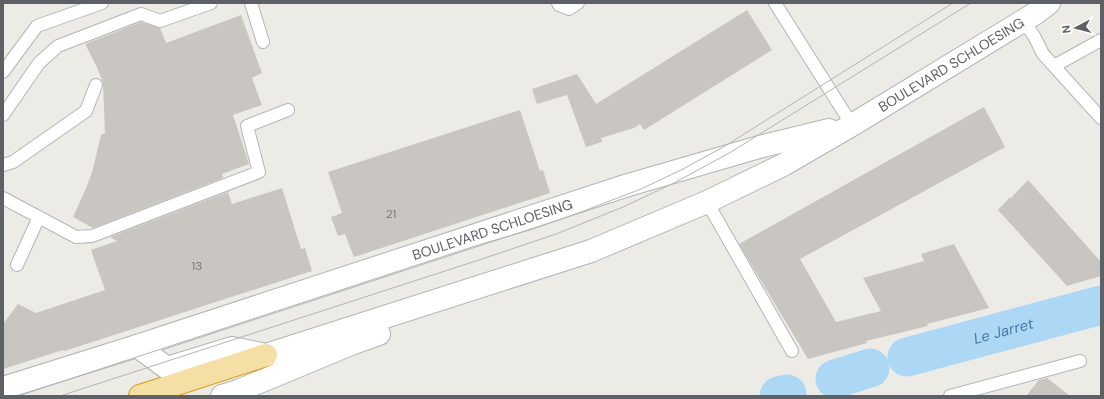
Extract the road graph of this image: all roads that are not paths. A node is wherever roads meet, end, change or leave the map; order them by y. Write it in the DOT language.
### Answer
graph roads {
  1 [pos="102,3"];
  2 [pos="211,3"];
  3 [pos="251,3"];
  4 [pos="558,3"];
  5 [pos="578,3"];
  6 [pos="775,3"];
  7 [pos="1049,3"];
  8 [pos="1023,20"];
  9 [pos="1101,40"];
  10 [pos="264,42"];
  11 [pos="1054,66"];
  12 [pos="3,72"];
  13 [pos="96,86"];
  14 [pos="288,110"];
  15 [pos="3,115"];
  16 [pos="1101,118"];
  17 [pos="852,125"];
  18 [pos="3,165"];
  19 [pos="707,202"];
  20 [pos="5,203"];
  21 [pos="39,217"];
  22 [pos="548,264"];
  23 [pos="17,265"];
  24 [pos="137,346"];
  25 [pos="792,351"];
  26 [pos="266,355"];
  27 [pos="1080,361"];
  28 [pos="3,388"];
  29 [pos="140,396"];
  30 [pos="222,396"];
  31 [pos="950,396"];
  1 -- 12 [label="lane"];
  2 -- 15 [label="lane"];
  3 -- 10 [label="lane"];
  4 -- 5 [label="lane"];
  6 -- 17 [label="lane"];
  7 -- 8 [label="main road, BOULEVARD SCHLOESING"];
  8 -- 11 [label="lane"];
  8 -- 17 [label="main road, BOULEVARD SCHLOESING"];
  9 -- 11 [label="lane"];
  11 -- 16 [label="lane"];
  13 -- 18 [label="lane"];
  14 -- 21 [label="lane"];
  17 -- 19 [label="main road, BOULEVARD SCHLOESING"];
  17 -- 24 [label="main road, BOULEVARD SCHLOESING"];
  19 -- 22 [label="main road, BOULEVARD SCHLOESING"];
  19 -- 25 [label="lane"];
  20 -- 21 [label="lane"];
  21 -- 23 [label="lane"];
  22 -- 26 [label="main road, BOULEVARD SCHLOESING"];
  22 -- 30 [label="main road, BOULEVARD SCHLOESING"];
  24 -- 26 [label="main road, BOULEVARD SCHLOESING"];
  24 -- 28 [label="main road, BOULEVARD SCHLOESING"];
  26 -- 29 [label="highway"];
  27 -- 31 [label="lane"];
}
